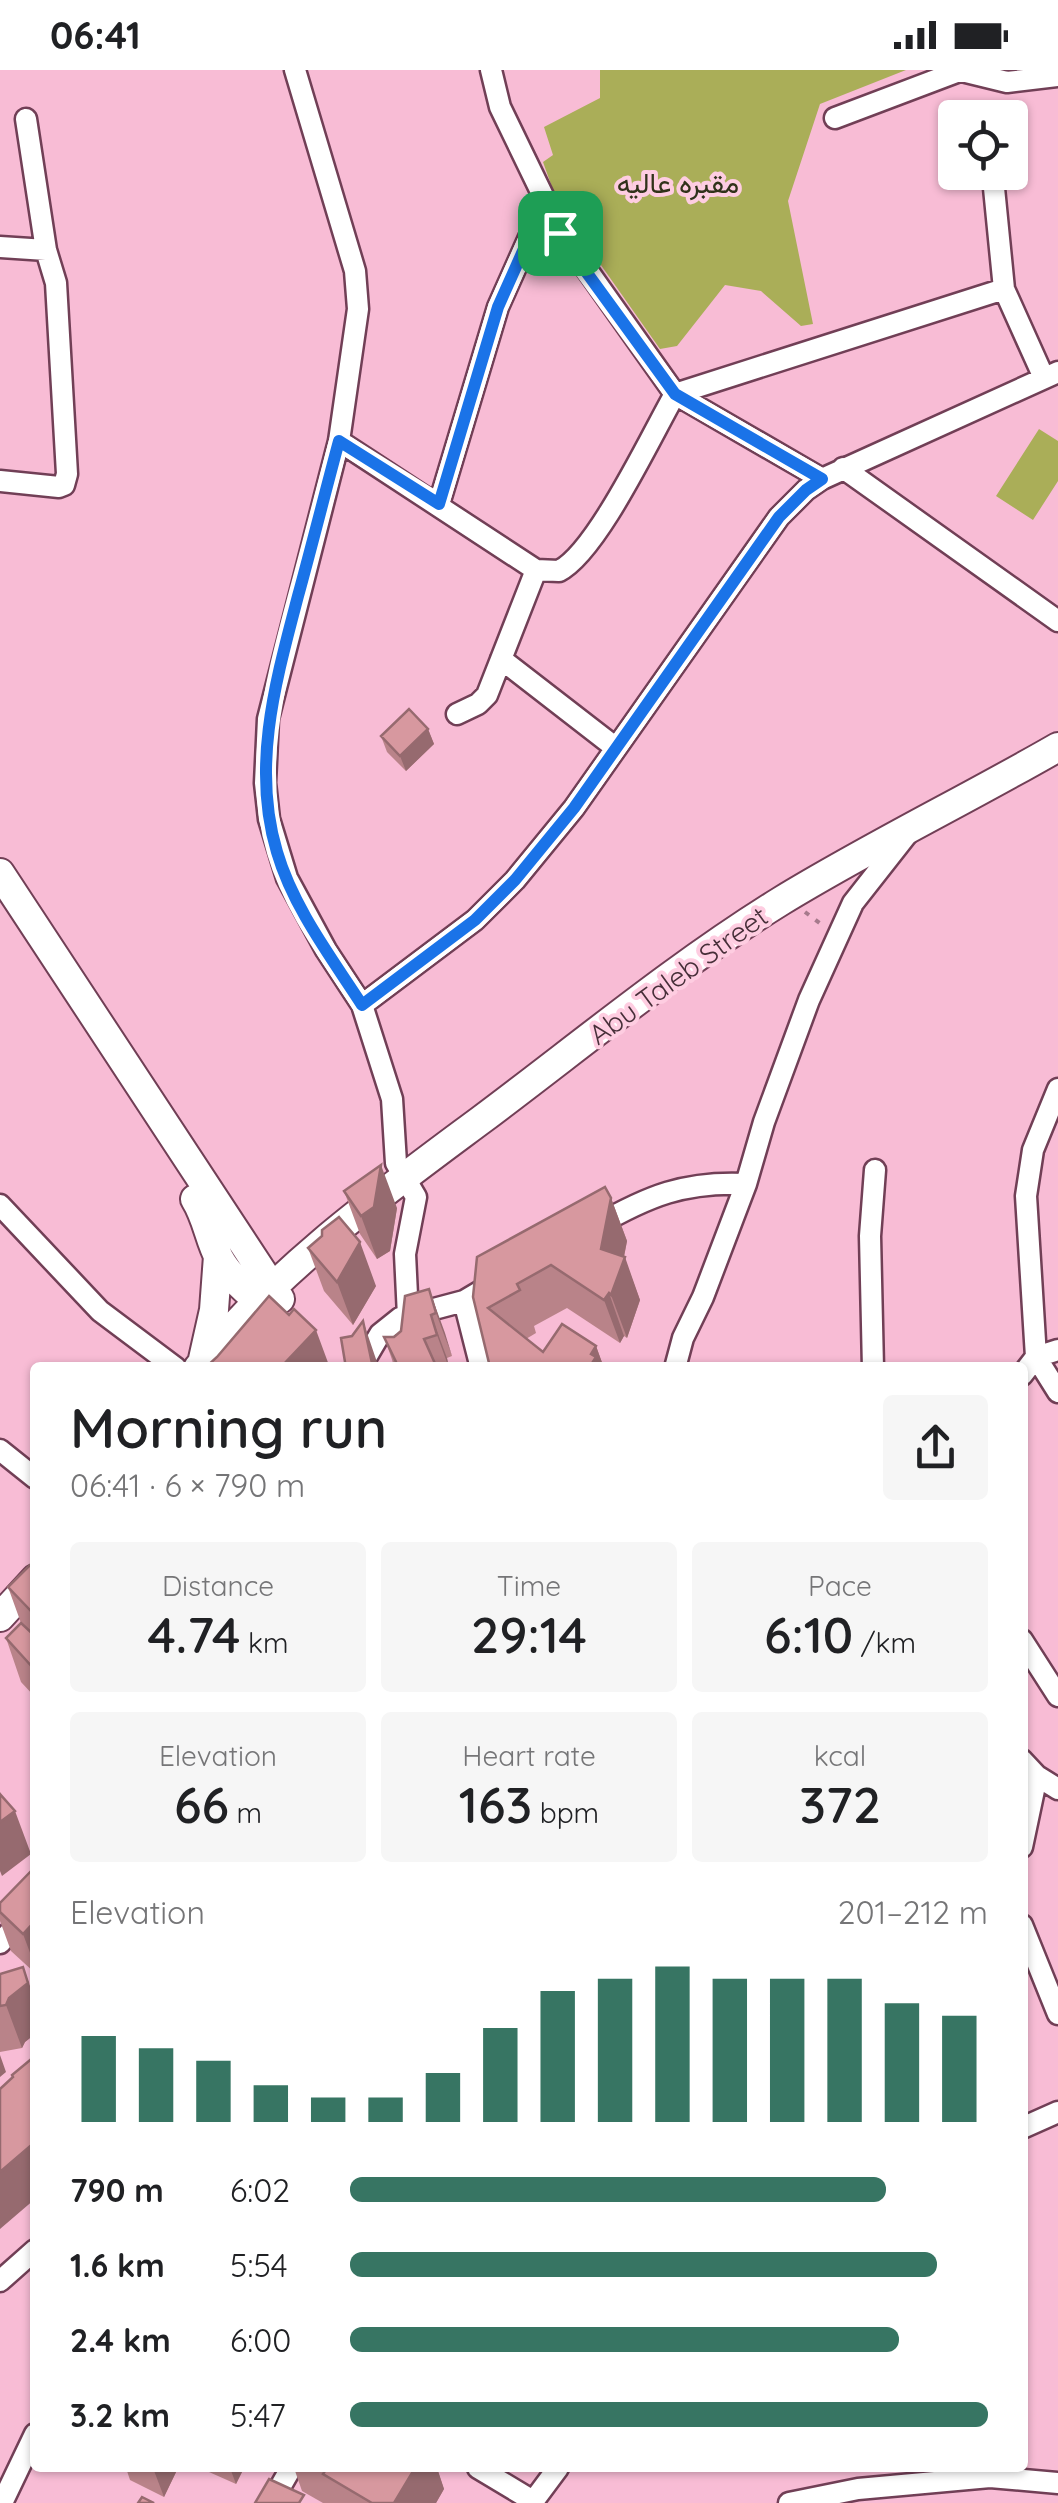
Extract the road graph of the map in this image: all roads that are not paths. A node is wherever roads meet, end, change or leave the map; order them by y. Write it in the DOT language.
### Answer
graph roads {
  1 [pos="295,70"];
  2 [pos="490,70"];
  3 [pos="962,70"];
  4 [pos="1058,76"];
  5 [pos="836,118"];
  6 [pos="26,119"];
  7 [pos="994,190"];
  8 [pos="544,204"];
  9 [pos="0,247"];
  10 [pos="46,250"];
  11 [pos="1004,290"];
  12 [pos="1051,375"];
  13 [pos="675,394"];
  14 [pos="339,441"];
  15 [pos="843,468"];
  16 [pos="822,479"];
  17 [pos="0,481"];
  18 [pos="439,504"];
  19 [pos="536,570"];
  20 [pos="1058,621"];
  21 [pos="501,659"];
  22 [pos="458,714"];
  23 [pos="1058,747"];
  24 [pos="616,748"];
  25 [pos="912,828"];
  26 [pos="0,874"];
  27 [pos="0,900"];
  28 [pos="362,1005"];
  29 [pos="1058,1090"];
  30 [pos="875,1170"];
  31 [pos="403,1178"];
  32 [pos="746,1184"];
  33 [pos="0,1206"];
  34 [pos="578,1236"];
  35 [pos="218,1256"];
  36 [pos="513,1273"];
  37 [pos="269,1300"];
  38 [pos="464,1301"];
  39 [pos="408,1316"];
  40 [pos="1058,1350"];
  41 [pos="1036,1356"];
  42 [pos="192,1362"];
  43 [pos="200,1362"];
  44 [pos="203,1362"];
  45 [pos="364,1362"];
  46 [pos="405,1362"];
  47 [pos="480,1362"];
  48 [pos="677,1362"];
  49 [pos="873,1362"];
  50 [pos="1028,1366"];
  51 [pos="1058,1392"];
  52 [pos="0,1450"];
  53 [pos="30,1474"];
  54 [pos="30,1584"];
  55 [pos="0,1617"];
  56 [pos="1028,1649"];
  57 [pos="1058,1696"];
  58 [pos="1028,1766"];
  59 [pos="1037,1776"];
  60 [pos="1058,1789"];
  61 [pos="1028,1819"];
  62 [pos="30,1910"];
  63 [pos="1028,1939"];
  64 [pos="0,1943"];
  65 [pos="1058,2014"];
  66 [pos="1058,2112"];
  67 [pos="1028,2125"];
  68 [pos="30,2254"];
  69 [pos="0,2281"];
  70 [pos="30,2444"];
  71 [pos="288,2472"];
  72 [pos="484,2472"];
  73 [pos="555,2472"];
  74 [pos="989,2472"];
  75 [pos="912,2475"];
  76 [pos="1058,2484"];
  77 [pos="274,2497"];
  78 [pos="533,2502"];
  79 [pos="2,2503"];
  80 [pos="296,2503"];
  81 [pos="789,2503"];
  1 -- 14 [label="street"];
  2 -- 8 [label="street"];
  3 -- 4 [label="street"];
  3 -- 5 [label="street"];
  6 -- 10 [label="street"];
  7 -- 11 [label="street"];
  8 -- 13 [label="street"];
  8 -- 18 [label="street"];
  9 -- 10 [label="street"];
  10 -- 17 [label="street"];
  11 -- 12 [label="street"];
  11 -- 13 [label="street"];
  12 -- 15 [label="street"];
  13 -- 16 [label="street"];
  13 -- 19 [label="street"];
  14 -- 18 [label="street"];
  14 -- 28 [label="street"];
  15 -- 16 [label="street"];
  15 -- 20 [label="street"];
  16 -- 24 [label="street"];
  18 -- 19 [label="street"];
  19 -- 21 [label="street"];
  21 -- 22 [label="street"];
  21 -- 24 [label="street"];
  23 -- 25 [label="street, Abu Taleb Street"];
  24 -- 28 [label="street"];
  25 -- 31 [label="street, Abu Taleb Street"];
  25 -- 32 [label="street"];
  26 -- 37 [label="street"];
  27 -- 35 [label="street"];
  28 -- 31 [label="street"];
  29 -- 41 [label="street"];
  30 -- 49 [label="street"];
  31 -- 37 [label="street, Abu Taleb Street"];
  31 -- 39 [label="street"];
  32 -- 34 [label="street"];
  32 -- 48 [label="street"];
  33 -- 42 [label="street"];
  35 -- 37 [label="street"];
  35 -- 43 [label="street"];
  36 -- 38 [label="street"];
  37 -- 44 [label="street, Abu Taleb Street"];
  38 -- 39 [label="street"];
  38 -- 47 [label="street"];
  39 -- 45 [label="street"];
  39 -- 46 [label="street"];
  40 -- 41 [label="street"];
  41 -- 50 [label="street"];
  41 -- 51 [label="street"];
  52 -- 53 [label="street"];
  54 -- 55 [label="street"];
  56 -- 57 [label="street"];
  58 -- 59 [label="street"];
  59 -- 60 [label="street"];
  59 -- 61 [label="street"];
  62 -- 64 [label="street"];
  63 -- 65 [label="street"];
  66 -- 67 [label="street"];
  68 -- 69 [label="street"];
  70 -- 79 [label="street"];
  71 -- 77 [label="street"];
  72 -- 78 [label="street"];
  73 -- 78 [label="street"];
  74 -- 75 [label="street"];
  74 -- 76 [label="street"];
  75 -- 81 [label="street"];
  77 -- 80 [label="street"];
}
